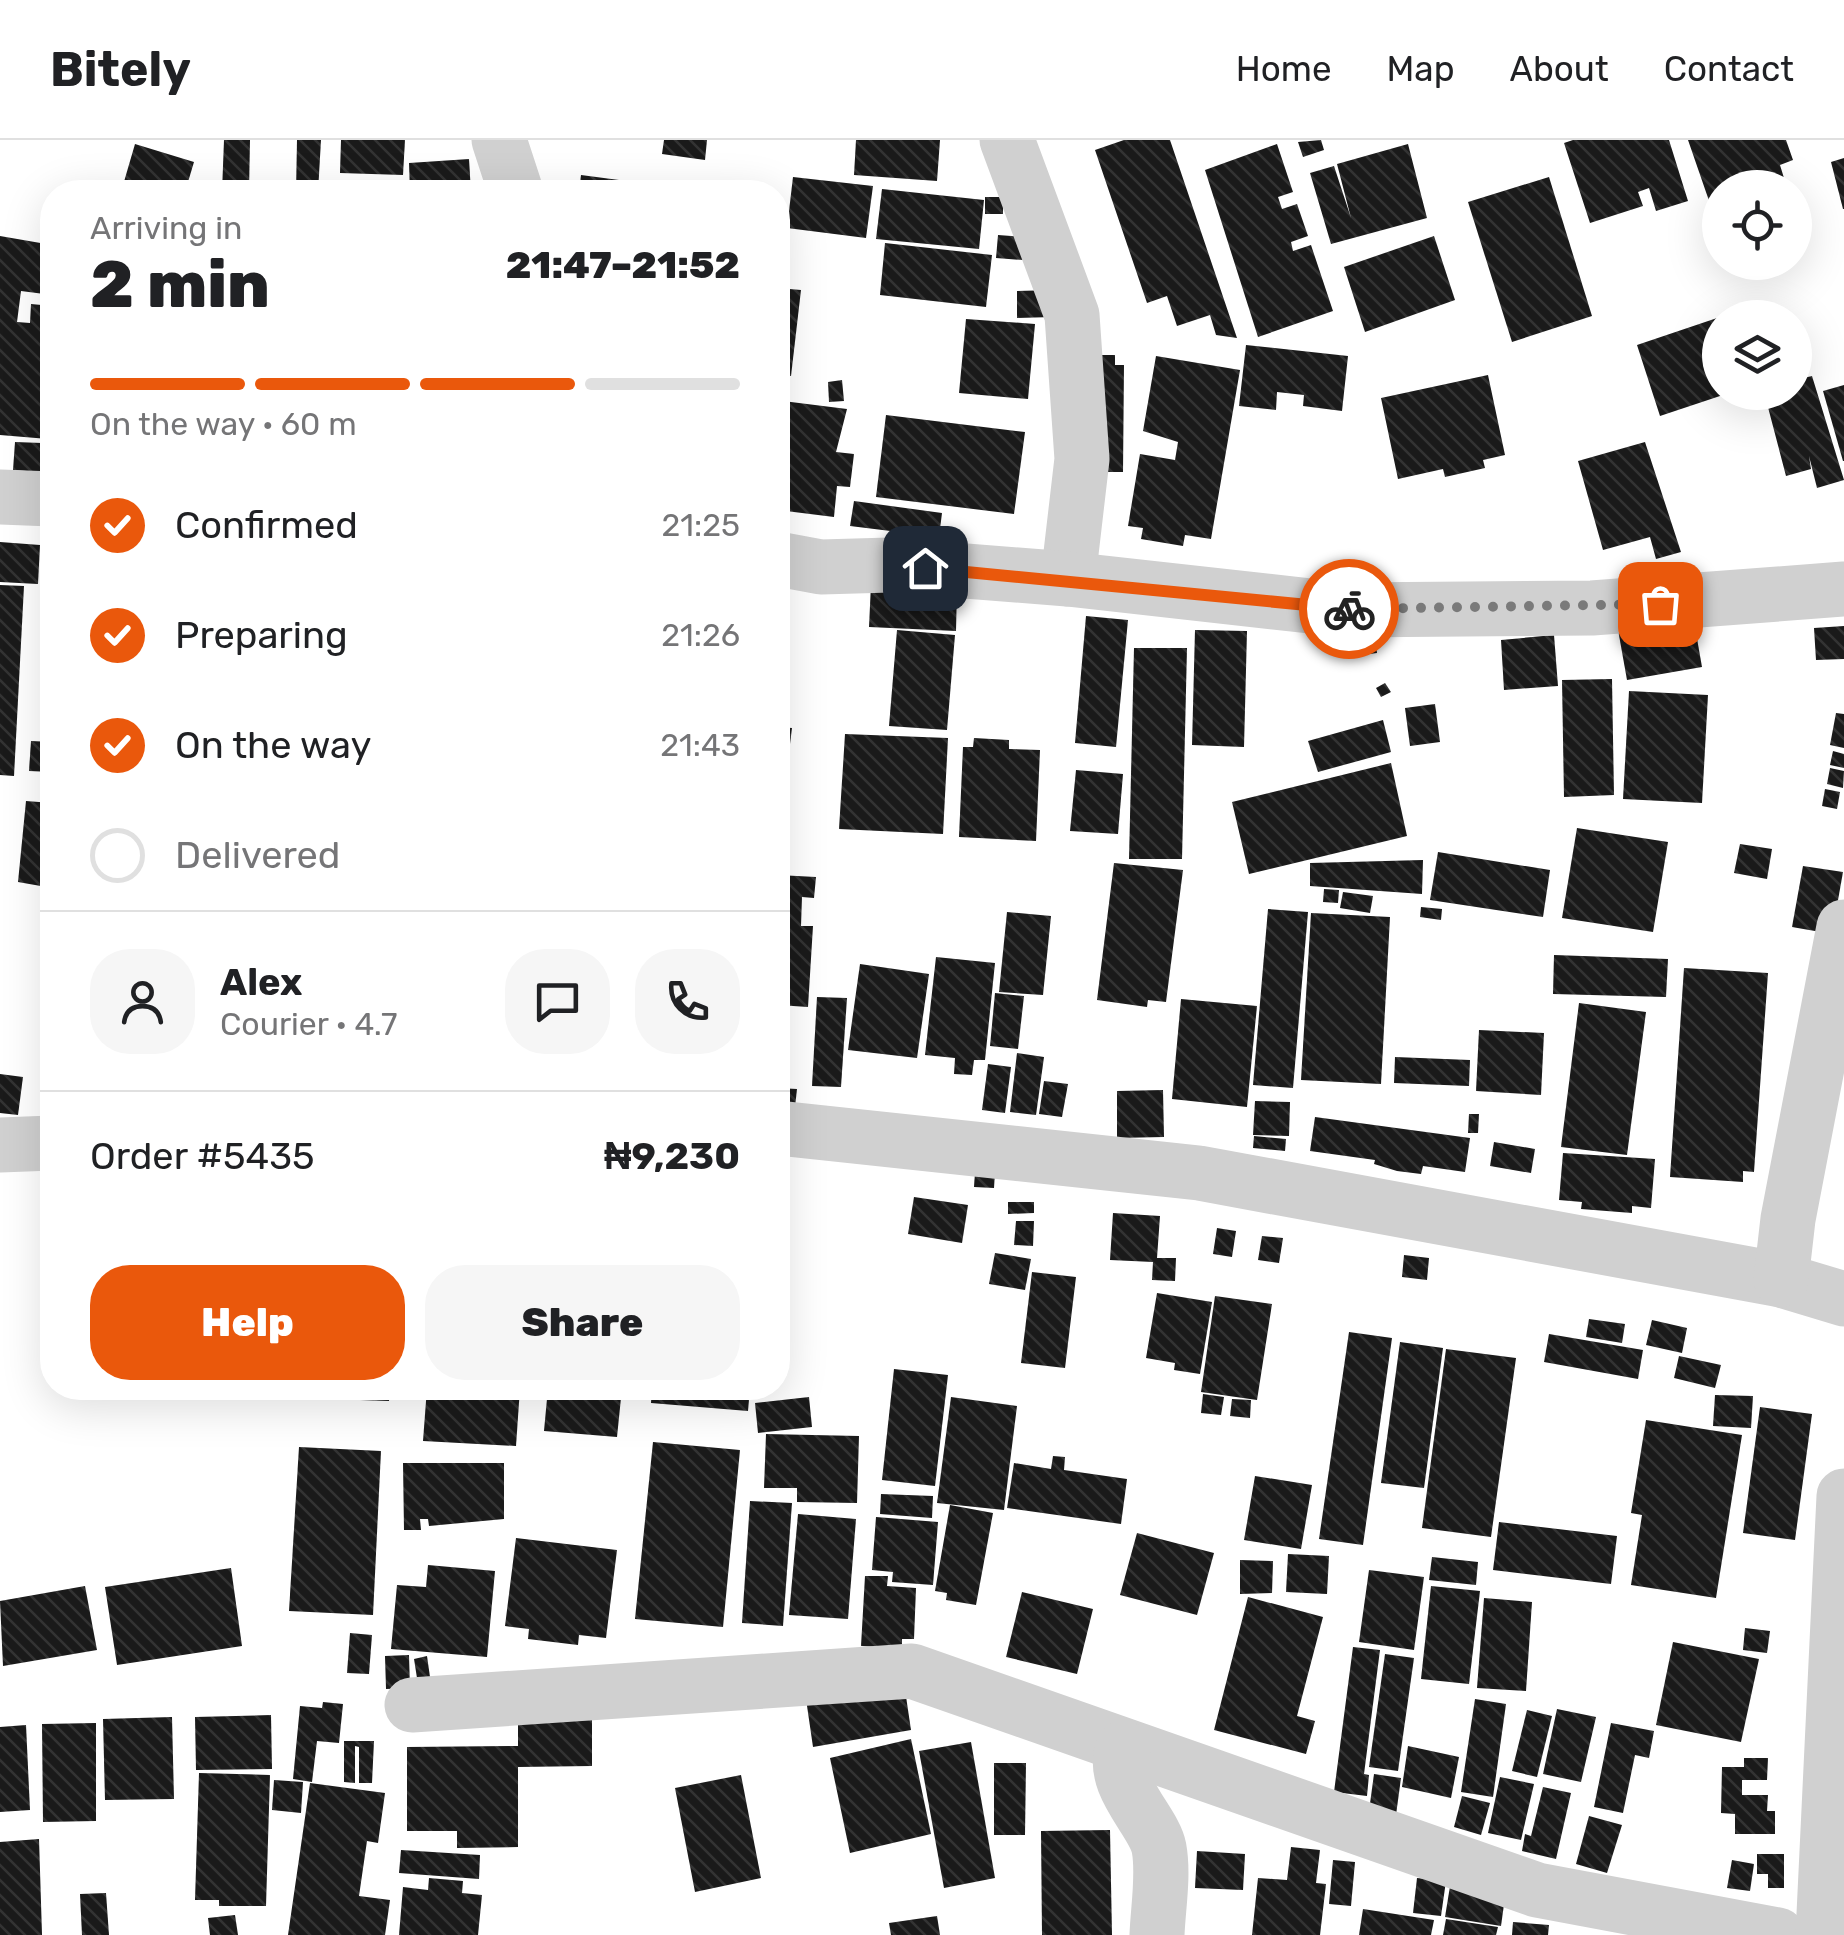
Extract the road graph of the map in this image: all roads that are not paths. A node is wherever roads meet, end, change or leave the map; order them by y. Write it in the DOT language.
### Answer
graph roads {
  1 [pos="499,140"];
  2 [pos="1006,140"];
  3 [pos="512,180"];
  4 [pos="0,496"];
  5 [pos="40,498"];
  6 [pos="790,561"];
  7 [pos="1068,579"];
  8 [pos="1844,589"];
  9 [pos="1844,927"];
  10 [pos="790,1129"];
  11 [pos="40,1143"];
  12 [pos="0,1144"];
  13 [pos="1780,1280"];
  14 [pos="1844,1299"];
  15 [pos="1844,1496"];
  16 [pos="412,1705"];
  17 [pos="1123,1748"];
  18 [pos="1209,1777"];
  19 [pos="1159,1845"];
  20 [pos="1157,1935"];
  21 [pos="1778,1935"];
  22 [pos="1823,1935"];
  1 -- 3 [label="street"];
  2 -- 7 [label="street"];
  4 -- 5 [label="street"];
  6 -- 7 [label="street"];
  7 -- 8 [label="street"];
  9 -- 13 [label="street"];
  10 -- 13 [label="street"];
  11 -- 12 [label="street"];
  13 -- 14 [label="street"];
  15 -- 22 [label="street"];
  16 -- 17 [label="street"];
  17 -- 18 [label="street"];
  17 -- 19 [label="street"];
  18 -- 19 [label="street"];
  18 -- 21 [label="street"];
  19 -- 20 [label="street"];
}
